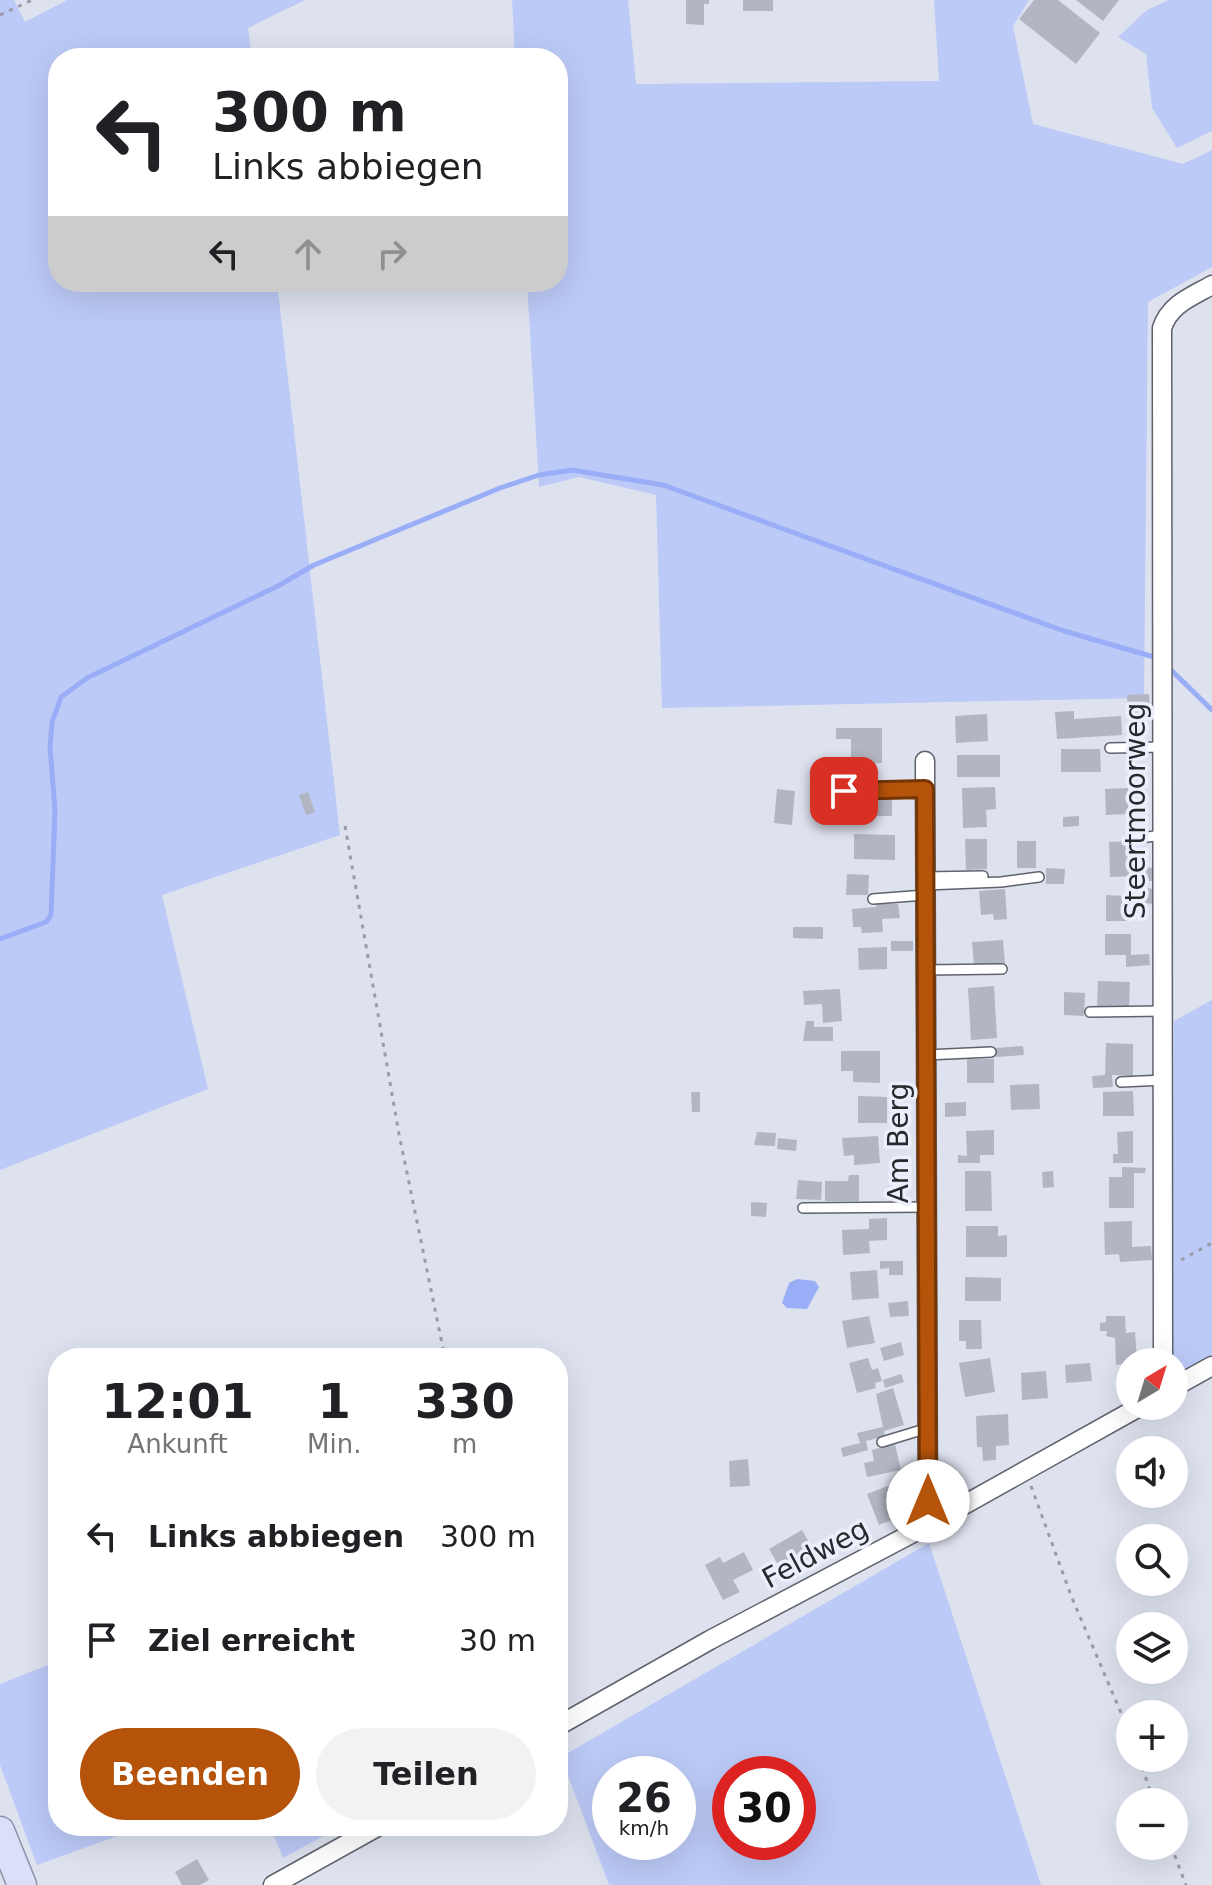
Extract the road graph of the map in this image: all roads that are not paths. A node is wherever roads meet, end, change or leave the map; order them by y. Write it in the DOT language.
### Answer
graph roads {
  1 [pos="1212,285"];
  2 [pos="1163,747"];
  3 [pos="1110,748"];
  4 [pos="925,761"];
  5 [pos="925,789"];
  6 [pos="820,795"];
  7 [pos="1163,835"];
  8 [pos="1132,839"];
  9 [pos="983,876"];
  10 [pos="1039,877"];
  11 [pos="925,886"];
  12 [pos="873,899"];
  13 [pos="1002,969"];
  14 [pos="925,970"];
  15 [pos="1164,1011"];
  16 [pos="1090,1012"];
  17 [pos="991,1052"];
  18 [pos="926,1055"];
  19 [pos="1164,1080"];
  20 [pos="1121,1082"];
  21 [pos="927,1207"];
  22 [pos="803,1208"];
  23 [pos="1163,1348"];
  24 [pos="1212,1366"];
  25 [pos="1188,1379"];
  26 [pos="1116,1420"];
  27 [pos="928,1428"];
  28 [pos="882,1442"];
  29 [pos="928,1525"];
  30 [pos="568,1720"];
  31 [pos="0,1831"];
  32 [pos="361,1836"];
  33 [pos="22,1885"];
  34 [pos="273,1885"];
  1 -- 2 [label="street, Steertmoorweg"];
  2 -- 3 [label="lane"];
  2 -- 7 [label="street, Steertmoorweg"];
  4 -- 5 [label="street, Am Berg"];
  5 -- 6 [label="lane"];
  5 -- 11 [label="street, Am Berg"];
  7 -- 8 [label="lane"];
  7 -- 15 [label="street, Steertmoorweg"];
  9 -- 11 [label="lane"];
  10 -- 11 [label="lane"];
  11 -- 12 [label="lane"];
  11 -- 14 [label="street, Am Berg"];
  13 -- 14 [label="lane"];
  14 -- 18 [label="street, Am Berg"];
  15 -- 16 [label="lane"];
  15 -- 19 [label="street, Steertmoorweg"];
  17 -- 18 [label="lane"];
  18 -- 21 [label="street, Am Berg"];
  19 -- 20 [label="lane"];
  19 -- 23 [label="street, Steertmoorweg"];
  21 -- 22 [label="lane"];
  21 -- 27 [label="street, Am Berg"];
  24 -- 25 [label="street"];
  26 -- 29 [label="street, Feldweg"];
  27 -- 28 [label="lane"];
  27 -- 29 [label="street, Am Berg"];
  29 -- 30 [label="street, Feldweg"];
  31 -- 33 [label="main road"];
  32 -- 34 [label="street"];
}
